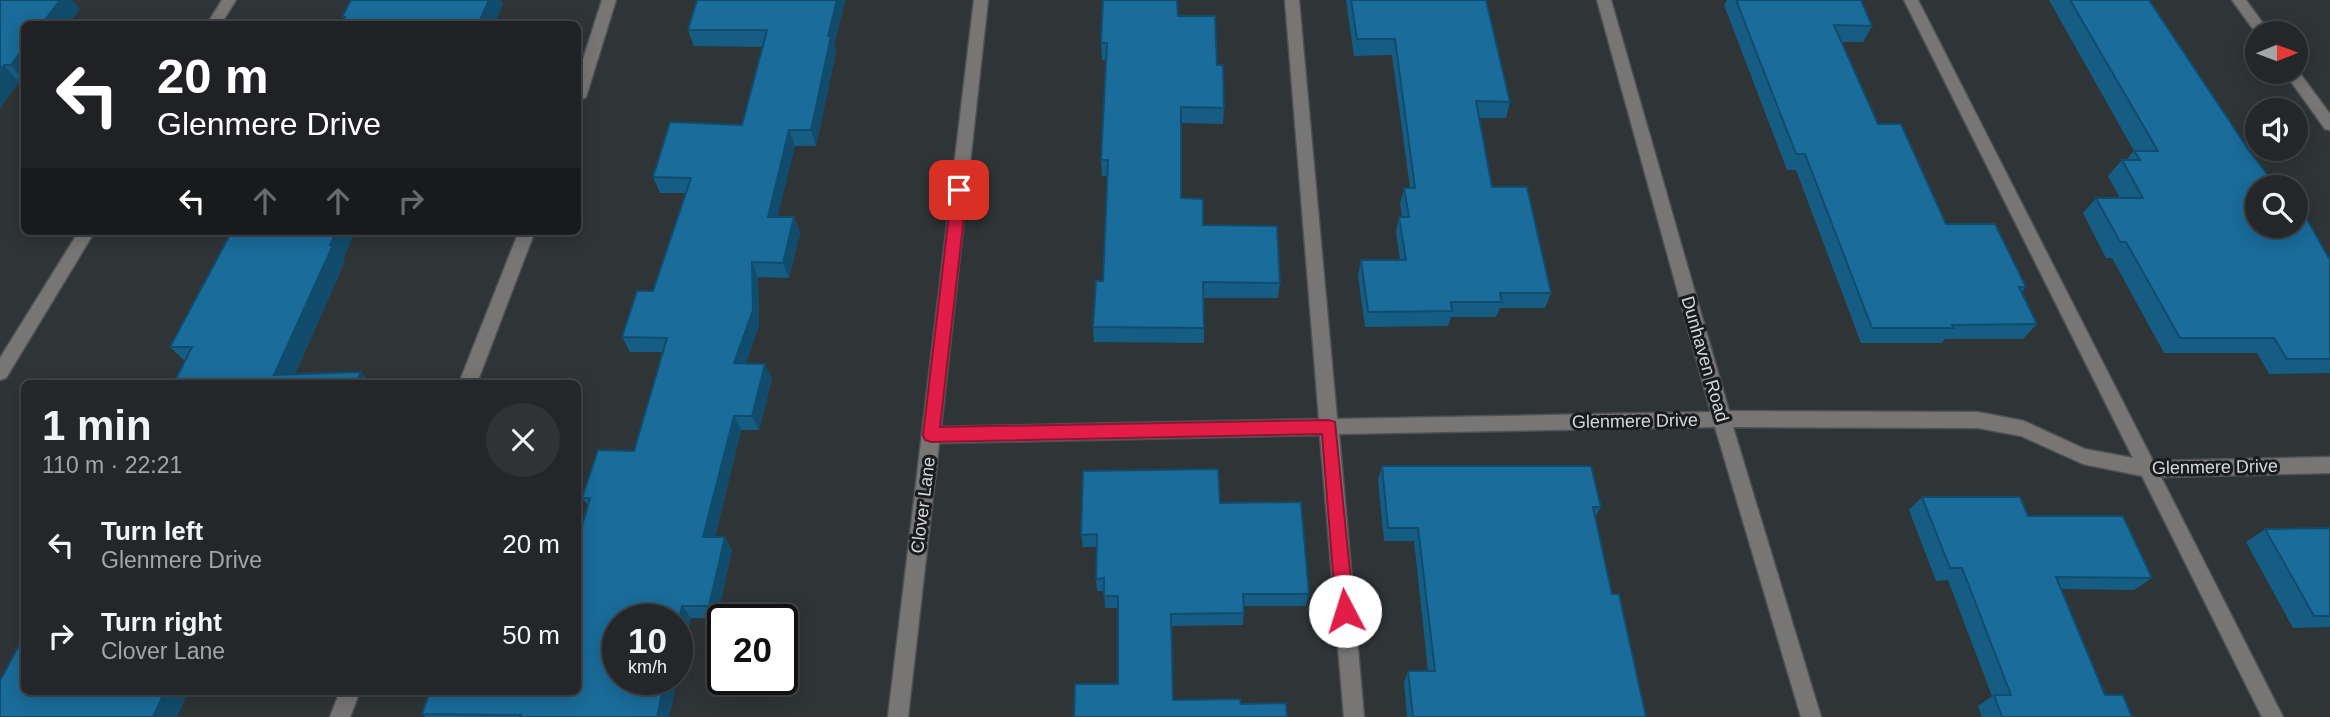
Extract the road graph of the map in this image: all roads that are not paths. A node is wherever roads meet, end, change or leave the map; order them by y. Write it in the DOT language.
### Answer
graph roads {
  1 [pos="229,0"];
  2 [pos="609,0"];
  3 [pos="981,0"];
  4 [pos="1293,0"];
  5 [pos="1604,0"];
  6 [pos="1911,0"];
  7 [pos="2239,0"];
  8 [pos="216,21"];
  9 [pos="2254,21"];
  10 [pos="2300,84"];
  11 [pos="581,88"];
  12 [pos="2330,125"];
  13 [pos="86,235"];
  14 [pos="525,235"];
  15 [pos="0,373"];
  16 [pos="469,380"];
  17 [pos="1722,419"];
  18 [pos="1329,427"];
  19 [pos="931,435"];
  20 [pos="2330,465"];
  21 [pos="2148,469"];
  22 [pos="348,695"];
  23 [pos="340,717"];
  24 [pos="898,717"];
  25 [pos="1354,717"];
  26 [pos="1811,717"];
  27 [pos="2273,717"];
  1 -- 8 [label="street"];
  2 -- 11 [label="street"];
  3 -- 19 [label="street, Clover Lane"];
  4 -- 18 [label="street"];
  5 -- 17 [label="street, Dunhaven Road"];
  6 -- 21 [label="street"];
  7 -- 9 [label="street"];
  10 -- 12 [label="street"];
  13 -- 15 [label="street"];
  14 -- 16 [label="street"];
  17 -- 18 [label="street, Glenmere Drive"];
  17 -- 21 [label="street, Glenmere Drive"];
  17 -- 26 [label="street, Dunhaven Road"];
  18 -- 19 [label="street, Glenmere Drive"];
  18 -- 25 [label="street"];
  19 -- 24 [label="street, Clover Lane"];
  20 -- 21 [label="street, Glenmere Drive"];
  21 -- 27 [label="street"];
  22 -- 23 [label="street"];
}
